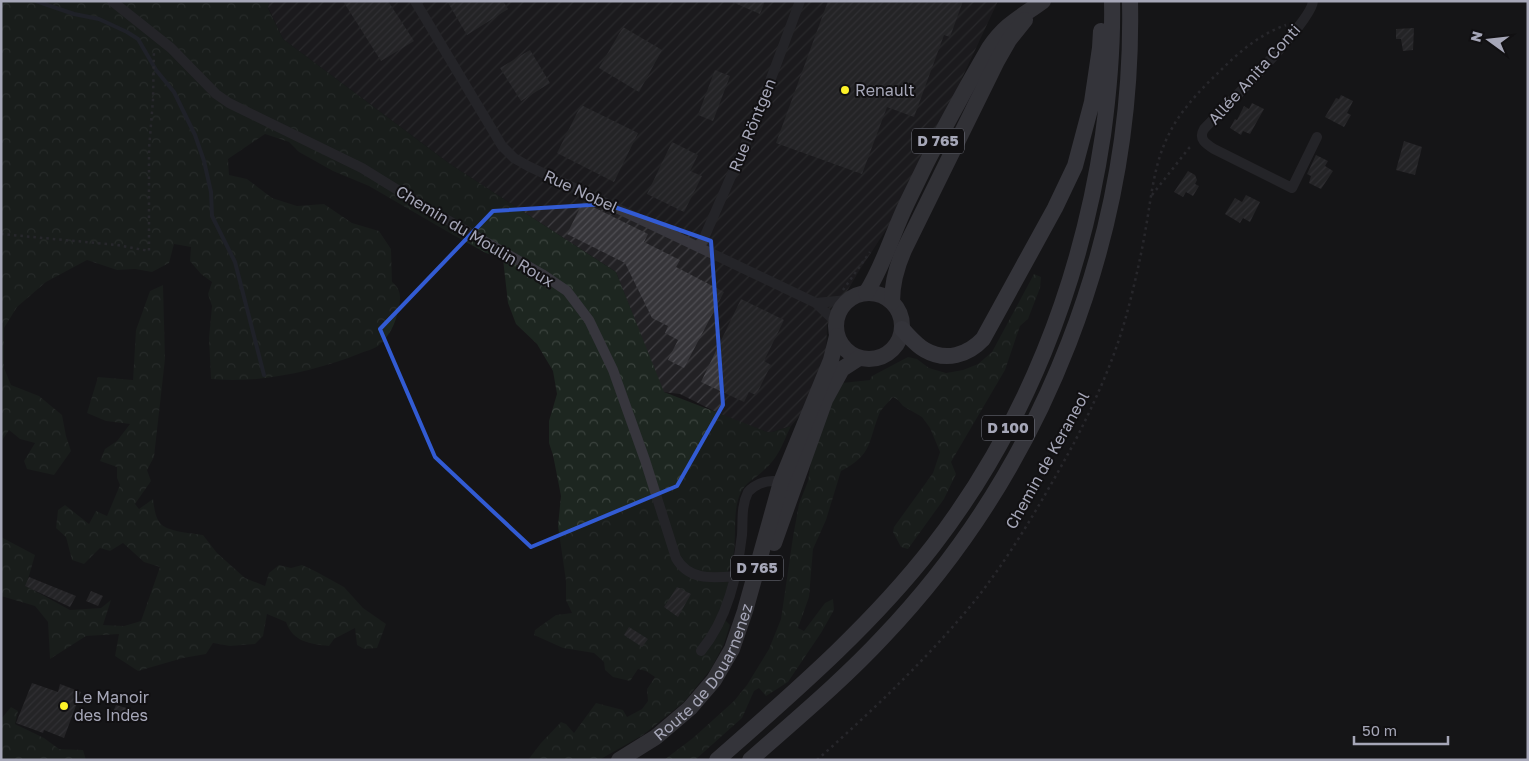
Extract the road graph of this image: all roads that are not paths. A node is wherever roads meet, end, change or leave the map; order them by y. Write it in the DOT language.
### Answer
graph roads {
  1 [pos="112,1"];
  2 [pos="415,1"];
  3 [pos="800,1"];
  4 [pos="1102,1"];
  5 [pos="1112,1"];
  6 [pos="1130,1"];
  7 [pos="1313,1"];
  8 [pos="1040,4"];
  9 [pos="1317,137"];
  10 [pos="700,247"];
  11 [pos="866,293"];
  12 [pos="848,300"];
  13 [pos="816,302"];
  14 [pos="892,302"];
  15 [pos="836,329"];
  16 [pos="902,329"];
  17 [pos="859,358"];
  18 [pos="799,472"];
  19 [pos="780,482"];
  20 [pos="736,576"];
  21 [pos="701,651"];
  22 [pos="619,760"];
  23 [pos="641,760"];
  24 [pos="718,760"];
  25 [pos="750,760"];
  1 -- 20 [label="street, Chemin du Moulin Roux"];
  2 -- 10 [label="street, Rue Nobel"];
  3 -- 10 [label="street, Rue Röntgen"];
  4 -- 16 [label="highway"];
  5 -- 24 [label="highway, D 100"];
  6 -- 25 [label="highway, D 100"];
  7 -- 9 [label="street, Allée Anita Conti"];
  8 -- 11 [label="main road, D 765"];
  8 -- 14 [label="main road, D 765"];
  10 -- 13 [label="street, Rue Nobel"];
  11 -- 12 [label="main road"];
  11 -- 14 [label="main road"];
  12 -- 13 [label="street, Rue Nobel"];
  12 -- 15 [label="main road"];
  13 -- 15 [label="street, Rue Nobel"];
  14 -- 16 [label="main road"];
  15 -- 17 [label="main road"];
  15 -- 19 [label="main road, Route de Douarnenez / D 765"];
  16 -- 17 [label="main road"];
  17 -- 18 [label="main road, Route de Douarnenez / D 765"];
  18 -- 19 [label="street"];
  18 -- 23 [label="main road, Route de Douarnenez / D 765"];
  19 -- 20 [label="street"];
  19 -- 22 [label="main road, Route de Douarnenez / D 765"];
  20 -- 21 [label="street"];
}
